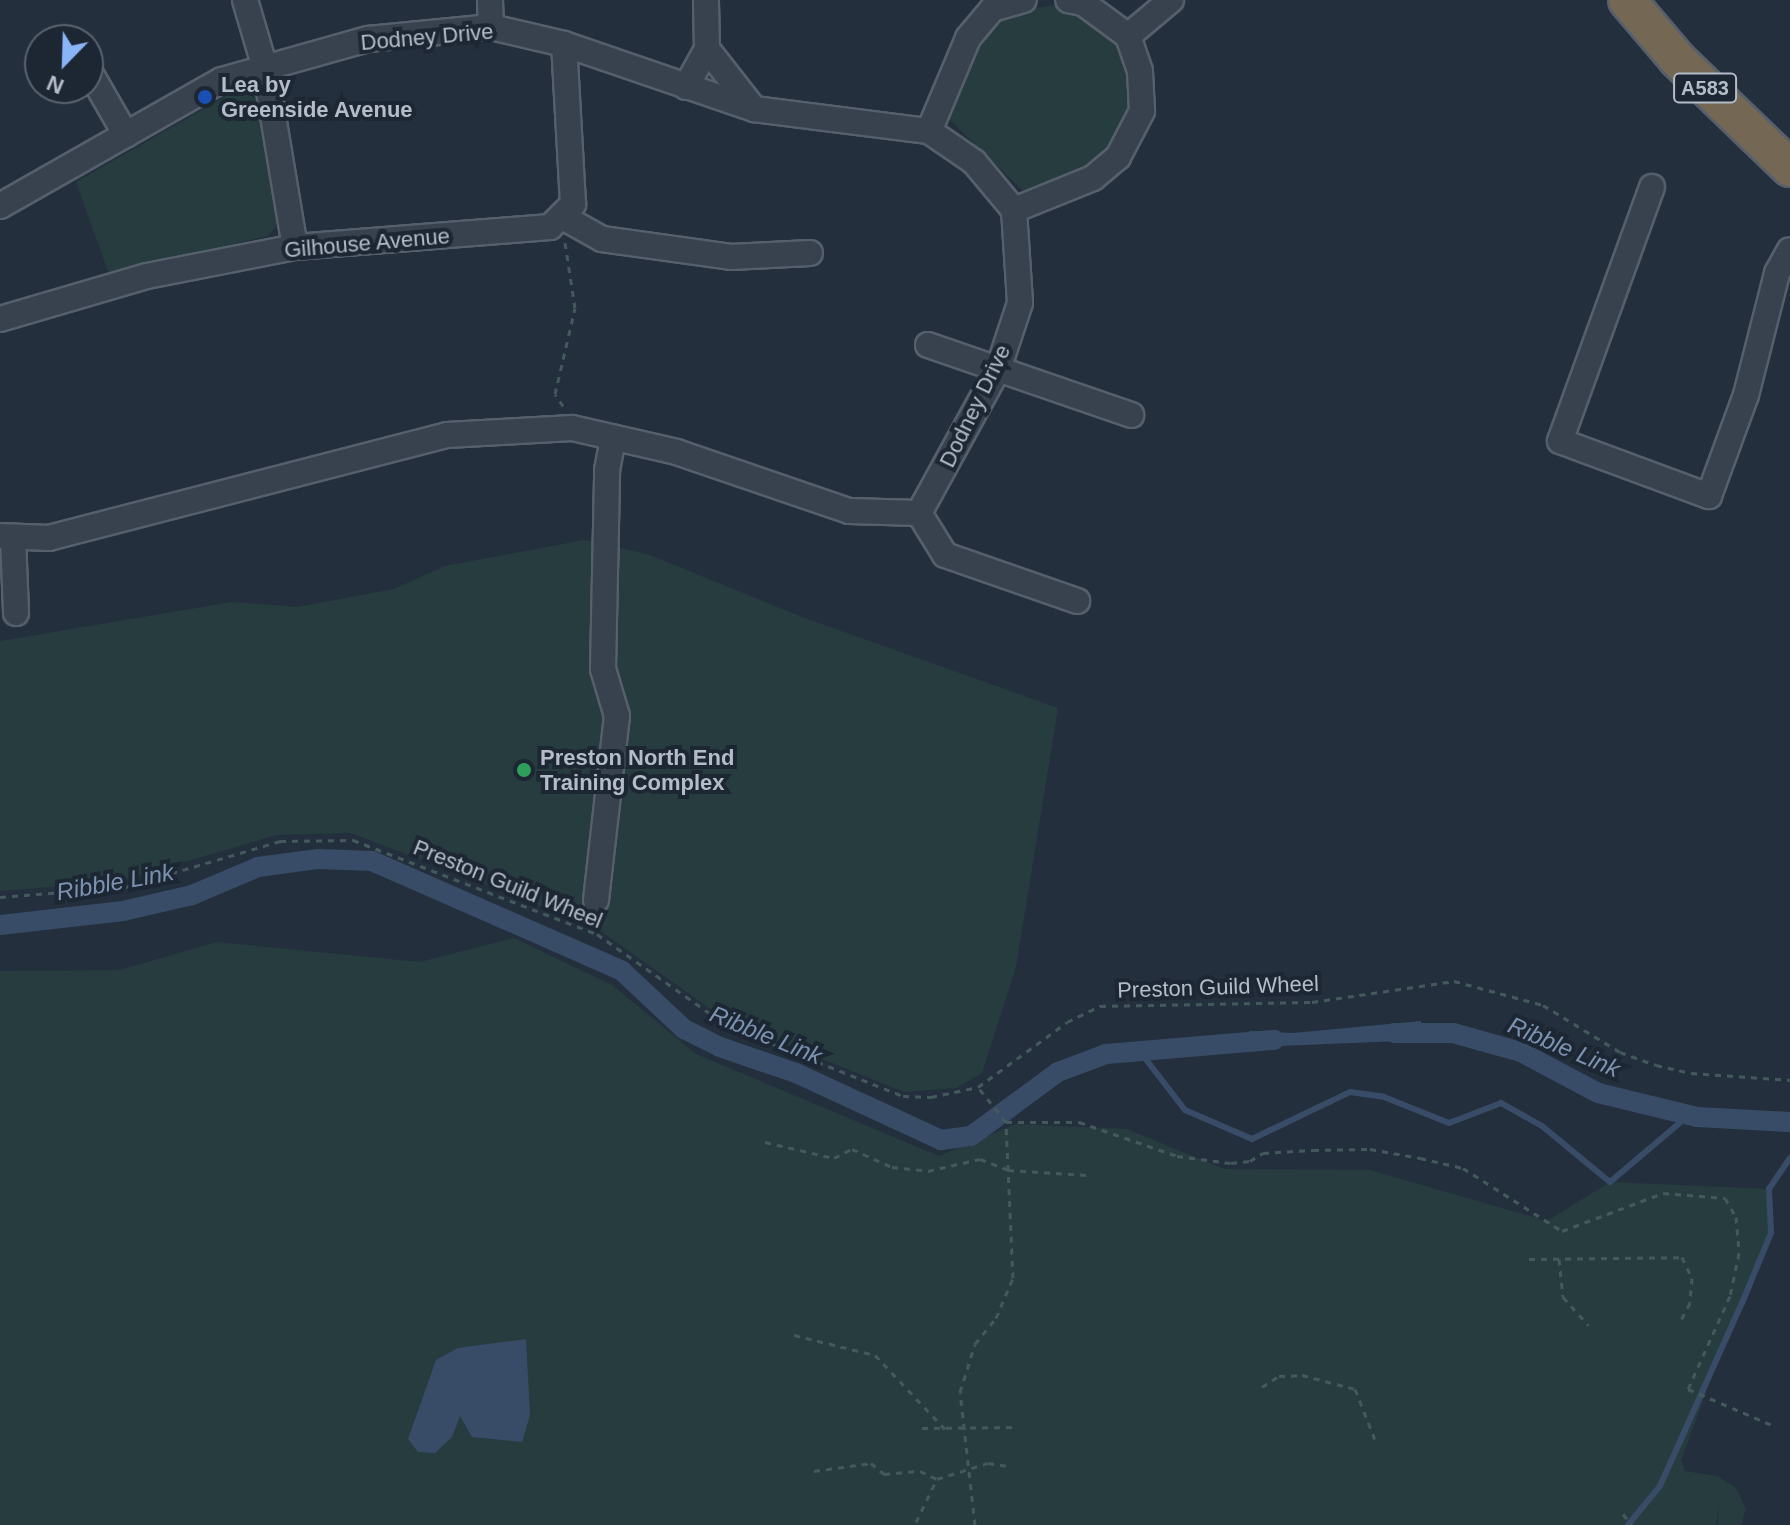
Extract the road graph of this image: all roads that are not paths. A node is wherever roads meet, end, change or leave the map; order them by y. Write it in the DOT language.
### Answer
graph roads {
  1 [pos="245,0"];
  2 [pos="490,0"];
  3 [pos="706,0"];
  4 [pos="1024,0"];
  5 [pos="1068,0"];
  6 [pos="1171,0"];
  7 [pos="1627,0"];
  8 [pos="990,5"];
  9 [pos="491,27"];
  10 [pos="1128,36"];
  11 [pos="564,44"];
  12 [pos="707,49"];
  13 [pos="265,68"];
  14 [pos="686,87"];
  15 [pos="104,97"];
  16 [pos="754,109"];
  17 [pos="929,131"];
  18 [pos="126,135"];
  19 [pos="1790,168"];
  20 [pos="1652,187"];
  21 [pos="0,206"];
  22 [pos="1014,210"];
  23 [pos="561,216"];
  24 [pos="295,247"];
  25 [pos="1790,250"];
  26 [pos="810,253"];
  27 [pos="1790,273"];
  28 [pos="1773,292"];
  29 [pos="0,319"];
  30 [pos="928,345"];
  31 [pos="998,369"];
  32 [pos="1131,415"];
  33 [pos="613,438"];
  34 [pos="919,513"];
  35 [pos="7,536"];
  36 [pos="1077,601"];
  37 [pos="16,613"];
  38 [pos="596,900"];
  1 -- 13 [label="street"];
  2 -- 9 [label="street"];
  3 -- 12 [label="street"];
  4 -- 8 [label="street"];
  5 -- 10 [label="street"];
  6 -- 10 [label="street"];
  7 -- 19 [label="highway, A583"];
  8 -- 17 [label="street"];
  9 -- 11 [label="street, Dodney Drive"];
  9 -- 13 [label="street, Dodney Drive"];
  10 -- 22 [label="street"];
  11 -- 14 [label="street, Dodney Drive"];
  11 -- 23 [label="street"];
  12 -- 14 [label="street"];
  12 -- 16 [label="street"];
  13 -- 18 [label="street, Dodney Drive"];
  13 -- 24 [label="street"];
  14 -- 16 [label="street, Dodney Drive"];
  15 -- 18 [label="street"];
  16 -- 17 [label="street, Dodney Drive"];
  17 -- 22 [label="street, Dodney Drive"];
  18 -- 21 [label="street, Dodney Drive"];
  20 -- 28 [label="street"];
  22 -- 31 [label="street, Dodney Drive"];
  23 -- 24 [label="street, Gilhouse Avenue"];
  23 -- 26 [label="street"];
  24 -- 29 [label="street, Gilhouse Avenue"];
  25 -- 28 [label="street"];
  27 -- 28 [label="street"];
  30 -- 31 [label="street"];
  31 -- 32 [label="street"];
  31 -- 34 [label="street, Dodney Drive"];
  33 -- 34 [label="street"];
  33 -- 35 [label="street"];
  33 -- 38 [label="street"];
  34 -- 36 [label="street"];
  35 -- 37 [label="street"];
}
